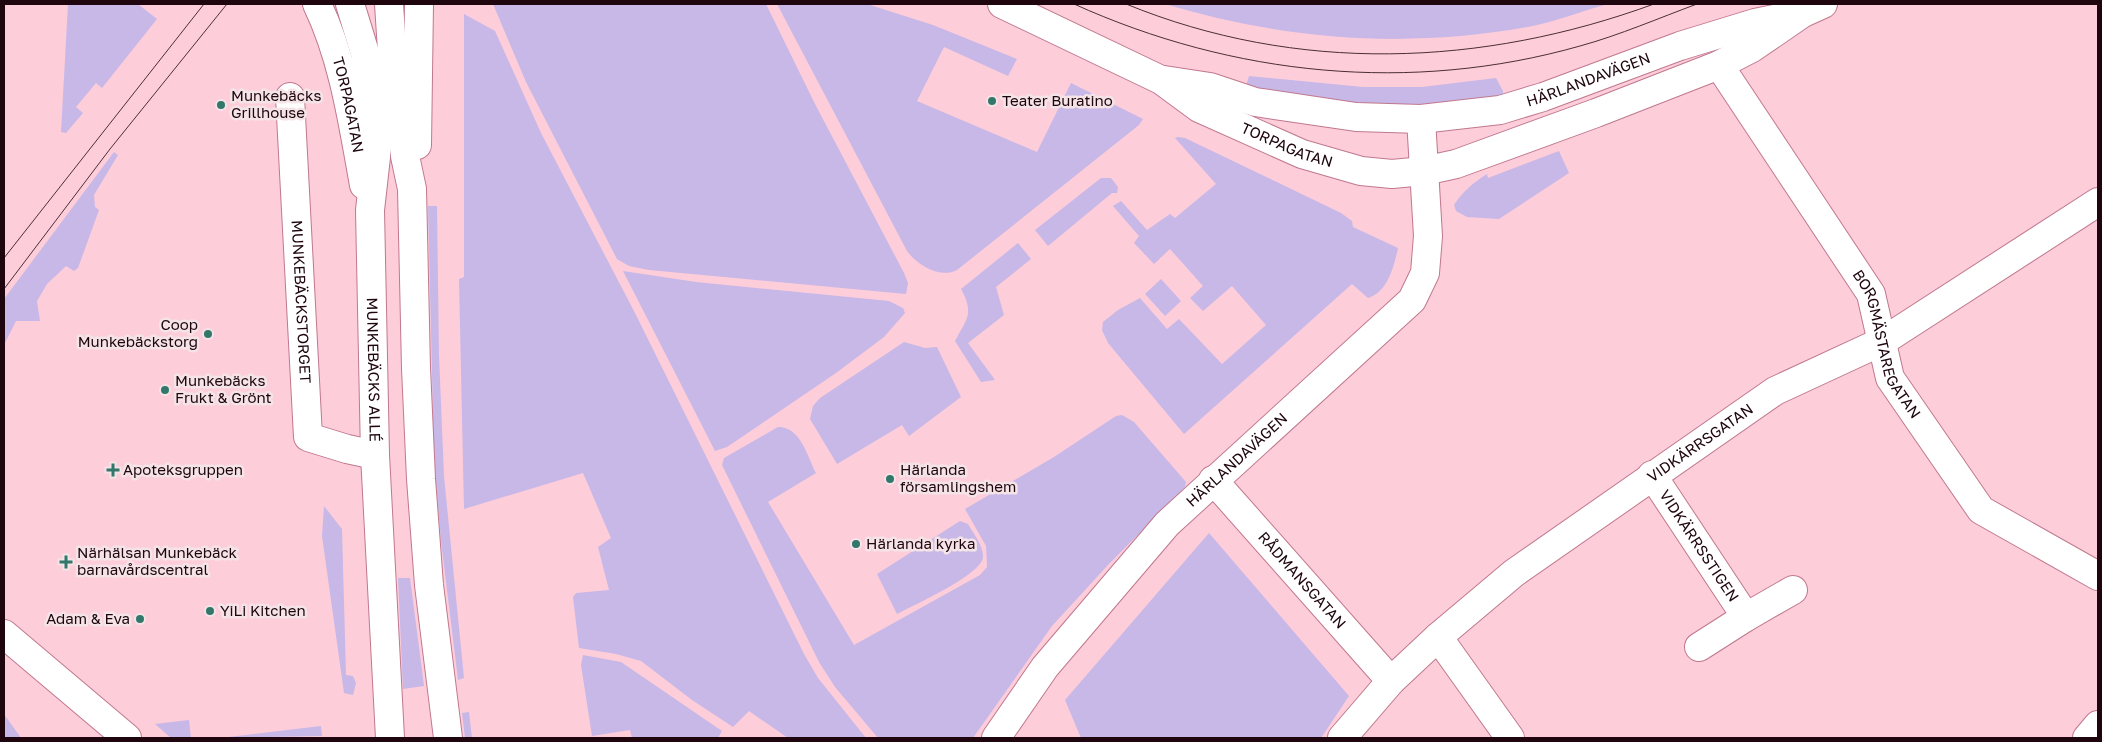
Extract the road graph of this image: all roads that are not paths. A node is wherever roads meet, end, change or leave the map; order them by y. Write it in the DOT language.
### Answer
graph roads {
  1 [pos="317,4"];
  2 [pos="350,4"];
  3 [pos="389,4"];
  4 [pos="418,4"];
  5 [pos="1002,4"];
  6 [pos="1813,8"];
  7 [pos="1719,65"];
  8 [pos="1161,80"];
  9 [pos="290,97"];
  10 [pos="1421,119"];
  11 [pos="1424,171"];
  12 [pos="412,189"];
  13 [pos="2098,202"];
  14 [pos="370,210"];
  15 [pos="1882,341"];
  16 [pos="375,454"];
  17 [pos="1652,476"];
  18 [pos="1213,480"];
  19 [pos="2098,576"];
  20 [pos="1793,590"];
  21 [pos="1746,617"];
  22 [pos="4,634"];
  23 [pos="1438,637"];
  24 [pos="1699,647"];
  25 [pos="1391,681"];
  26 [pos="2098,725"];
  27 [pos="127,738"];
  28 [pos="390,738"];
  29 [pos="448,738"];
  30 [pos="996,738"];
  31 [pos="1342,738"];
  32 [pos="1510,738"];
  33 [pos="2087,738"];
  1 -- 14 [label="street, TORPAGATAN"];
  2 -- 14 [label="street, MUNKEBÄCKS ALLÉ"];
  3 -- 12 [label="street"];
  4 -- 12 [label="street"];
  5 -- 8 [label="street, TORPAGATAN"];
  6 -- 7 [label="street, HÄRLANDAVÄGEN"];
  6 -- 10 [label="street, HÄRLANDAVÄGEN"];
  7 -- 11 [label="street, HÄRLANDAVÄGEN"];
  7 -- 15 [label="street, BORGMÄSTAREGATAN"];
  8 -- 10 [label="street, TORPAGATAN"];
  8 -- 11 [label="street, TORPAGATAN"];
  9 -- 16 [label="street, MUNKEBÄCKSTORGET"];
  10 -- 11 [label="street, HÄRLANDAVÄGEN"];
  11 -- 18 [label="street, HÄRLANDAVÄGEN"];
  12 -- 29 [label="street"];
  13 -- 15 [label="street, VIDKÄRRSGATAN"];
  14 -- 16 [label="street, MUNKEBÄCKS ALLÉ"];
  15 -- 17 [label="street, VIDKÄRRSGATAN"];
  15 -- 19 [label="street, BORGMÄSTAREGATAN"];
  16 -- 28 [label="street, MUNKEBÄCKS ALLÉ"];
  17 -- 21 [label="street, VIDKÄRRSSTIGEN"];
  17 -- 23 [label="street, VIDKÄRRSGATAN"];
  18 -- 25 [label="street, RÅDMANSGATAN"];
  18 -- 30 [label="street, HÄRLANDAVÄGEN"];
  20 -- 21 [label="street, VIDKÄRRSSTIGEN"];
  21 -- 24 [label="street, VIDKÄRRSSTIGEN"];
  22 -- 27 [label="street"];
  23 -- 25 [label="street, VIDKÄRRSGATAN"];
  23 -- 32 [label="street"];
  25 -- 31 [label="street, VIDKÄRRSGATAN"];
  26 -- 33 [label="street"];
}
